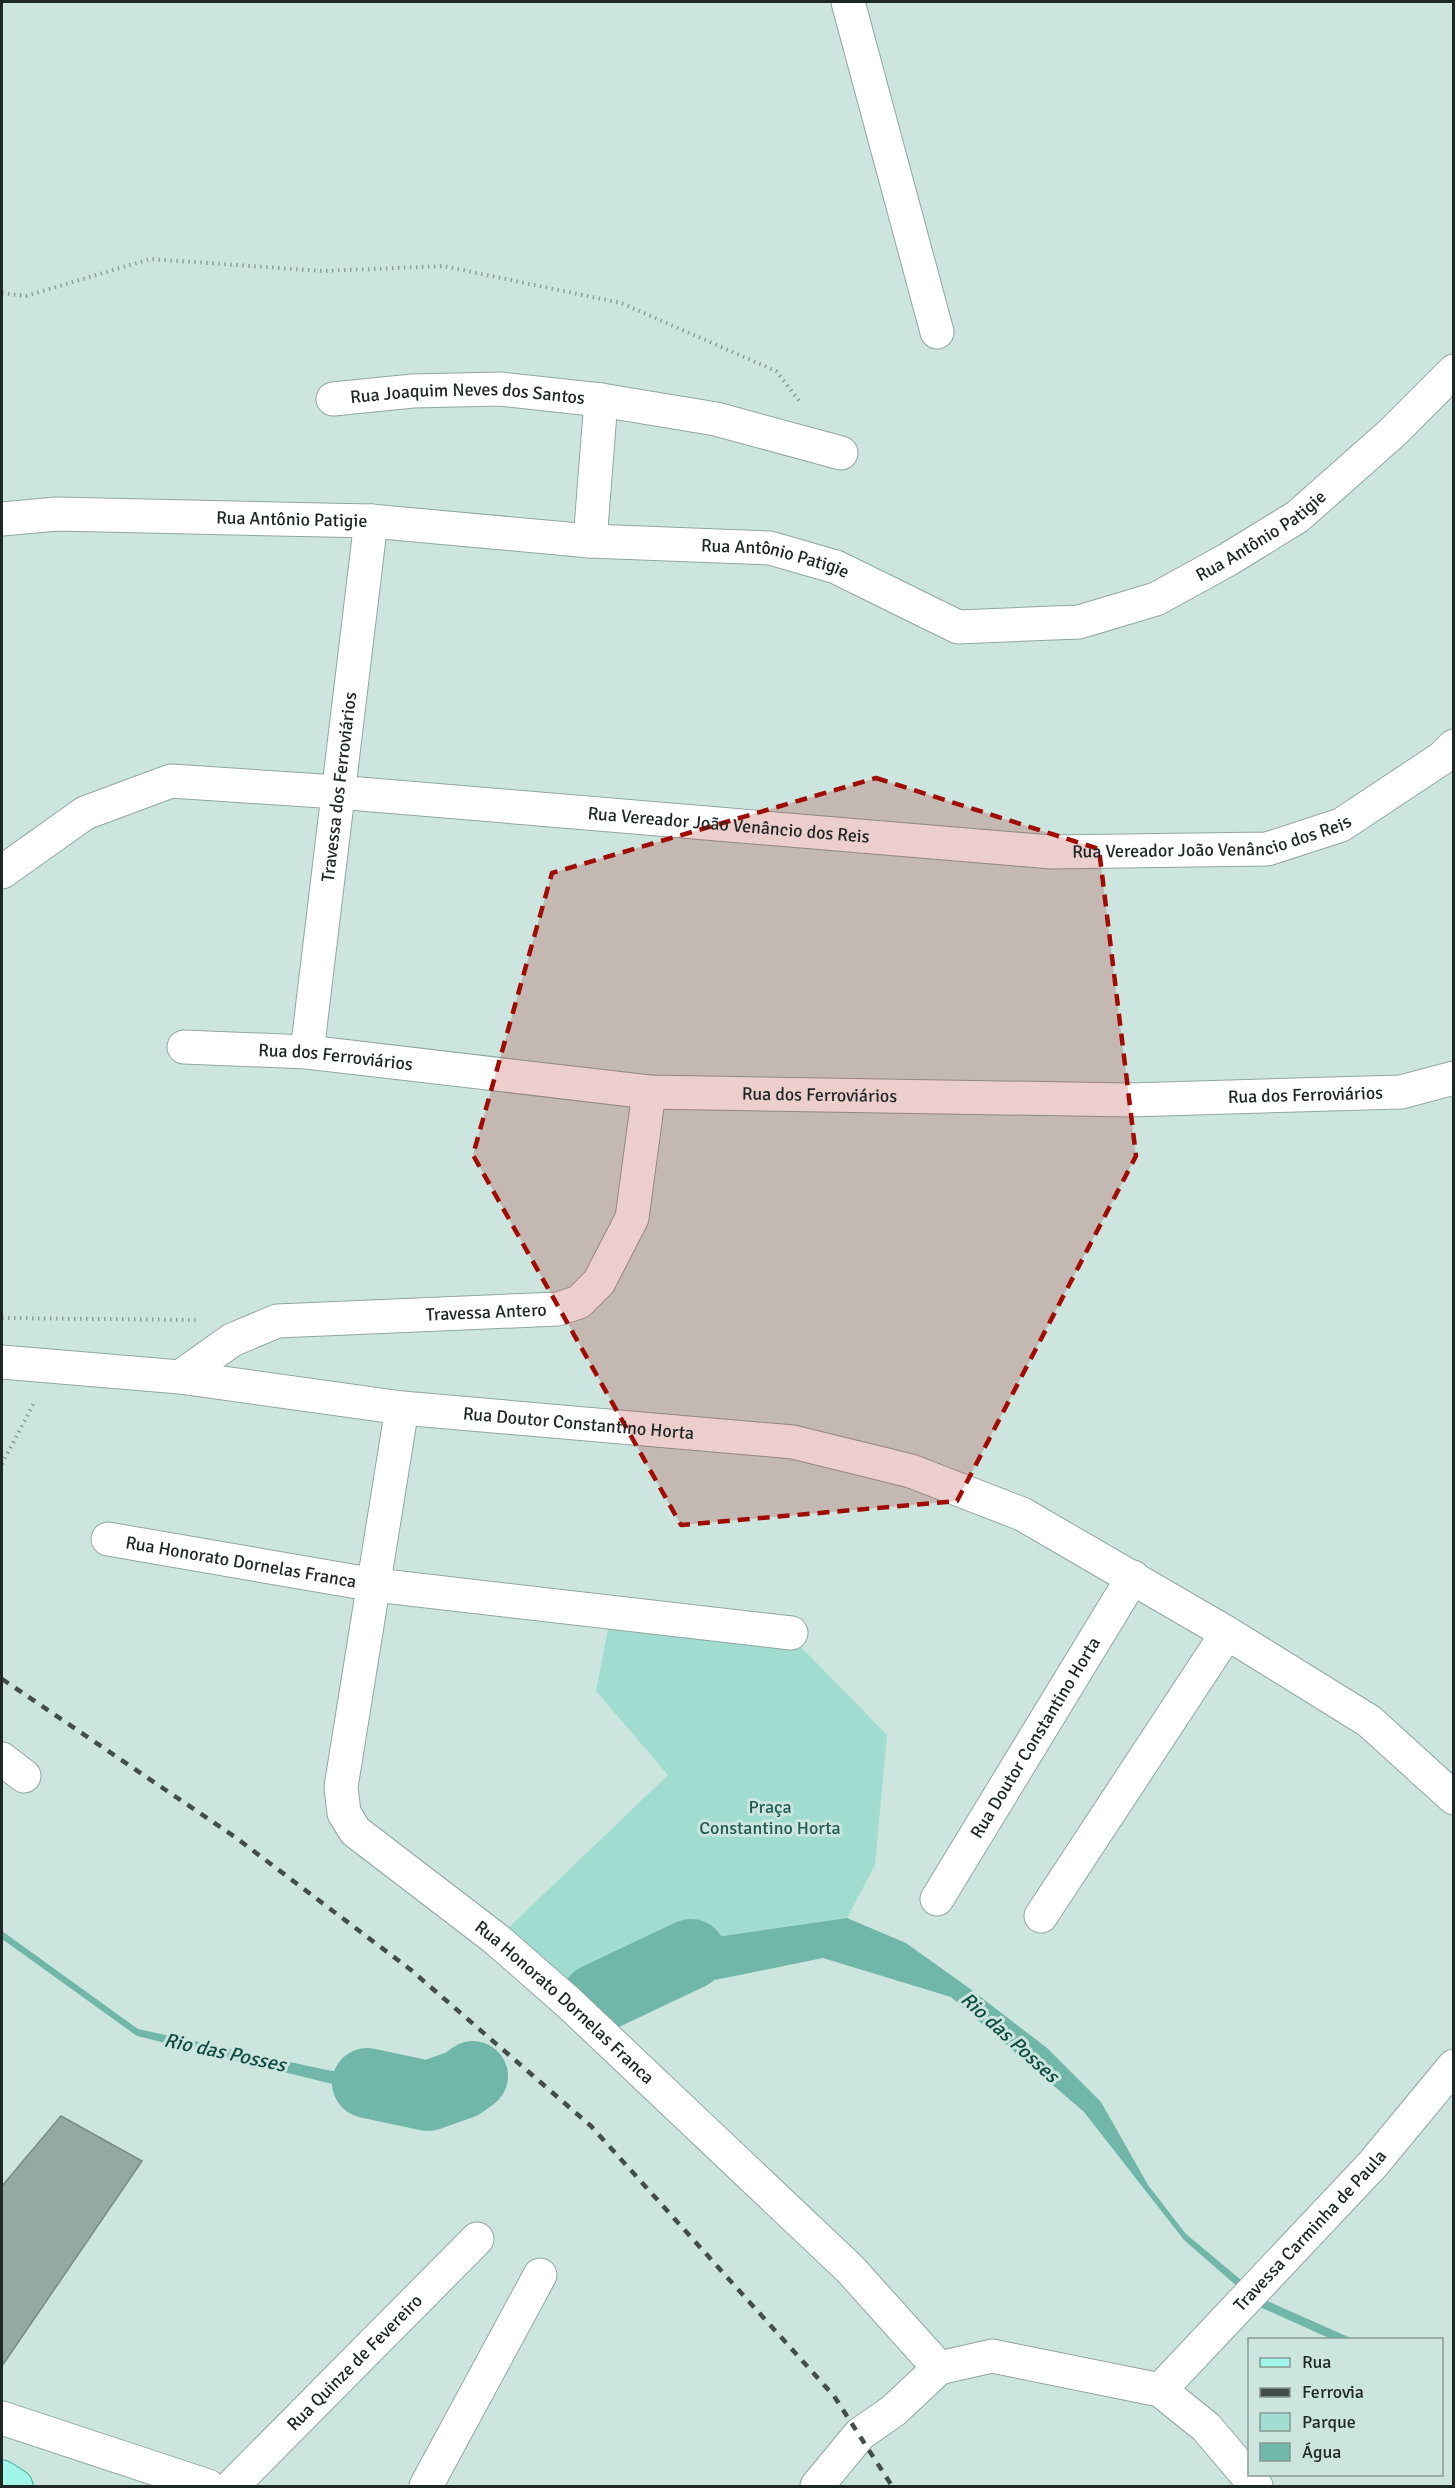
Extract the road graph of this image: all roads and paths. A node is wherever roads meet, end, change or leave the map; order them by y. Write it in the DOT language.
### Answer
graph roads {
  1 [pos="848,2"];
  2 [pos="2,293"];
  3 [pos="936,332"];
  4 [pos="1454,372"];
  5 [pos="333,399"];
  6 [pos="602,400"];
  7 [pos="805,407"];
  8 [pos="841,453"];
  9 [pos="2,519"];
  10 [pos="371,521"];
  11 [pos="590,541"];
  12 [pos="1454,747"];
  13 [pos="337,792"];
  14 [pos="2,872"];
  15 [pos="184,1047"];
  16 [pos="307,1052"];
  17 [pos="1454,1078"];
  18 [pos="649,1092"];
  19 [pos="2,1318"];
  20 [pos="205,1320"];
  21 [pos="2,1362"];
  22 [pos="55,1366"];
  23 [pos="180,1377"];
  24 [pos="402,1408"];
  25 [pos="2,1464"];
  26 [pos="108,1539"];
  27 [pos="1132,1577"];
  28 [pos="375,1585"];
  29 [pos="791,1633"];
  30 [pos="1227,1633"];
  31 [pos="1454,1798"];
  32 [pos="938,1899"];
  33 [pos="1041,1916"];
  34 [pos="1454,2066"];
  35 [pos="477,2239"];
  36 [pos="540,2275"];
  37 [pos="939,2368"];
  38 [pos="1160,2390"];
  39 [pos="2,2418"];
  40 [pos="2,2477"];
  41 [pos="16,2487"];
  42 [pos="208,2487"];
  43 [pos="232,2487"];
  44 [pos="426,2487"];
  45 [pos="817,2487"];
  46 [pos="1256,2487"];
  1 -- 3 [label="street"];
  2 -- 7 [label="path"];
  4 -- 11 [label="street, Rua Antônio Patigie"];
  5 -- 6 [label="street, Rua Joaquim Neves dos Santos"];
  6 -- 8 [label="street, Rua Joaquim Neves dos Santos"];
  6 -- 11 [label="street, Rua Joaquim Neves dos Santos"];
  9 -- 10 [label="street, Rua Antônio Patigie"];
  10 -- 11 [label="street, Rua Antônio Patigie"];
  10 -- 13 [label="street, Travessa dos Ferroviários"];
  12 -- 13 [label="street, Rua Vereador João Venâncio dos Reis"];
  13 -- 14 [label="street, Rua Vereador João Venâncio dos Reis"];
  13 -- 16 [label="street, Travessa dos Ferroviários"];
  15 -- 16 [label="street, Rua dos Ferroviários"];
  16 -- 18 [label="street, Rua dos Ferroviários"];
  17 -- 18 [label="street, Rua dos Ferroviários"];
  18 -- 23 [label="street, Travessa Antero"];
  19 -- 20 [label="path"];
  21 -- 22 [label="street, Rua Doutor Constantino Horta"];
  22 -- 23 [label="street, Rua Doutor Constantino Horta"];
  22 -- 25 [label="path"];
  23 -- 24 [label="street, Rua Doutor Constantino Horta"];
  24 -- 27 [label="street, Rua Doutor Constantino Horta"];
  24 -- 28 [label="street, Rua Honorato Dornelas Franca"];
  26 -- 28 [label="street, Rua Honorato Dornelas Franca"];
  27 -- 30 [label="street, Rua Doutor Constantino Horta"];
  27 -- 32 [label="street, Rua Doutor Constantino Horta"];
  28 -- 29 [label="street, Rua Honorato Dornelas Franca"];
  28 -- 37 [label="street, Rua Honorato Dornelas Franca"];
  30 -- 31 [label="street, Rua Doutor Constantino Horta"];
  30 -- 33 [label="street"];
  34 -- 38 [label="street, Travessa Carminha de Paula"];
  35 -- 43 [label="street, Rua Quinze de Fevereiro"];
  36 -- 44 [label="street"];
  37 -- 38 [label="street"];
  37 -- 45 [label="street"];
  38 -- 46 [label="street"];
  39 -- 42 [label="street"];
  40 -- 41 [label="main road"];
}
